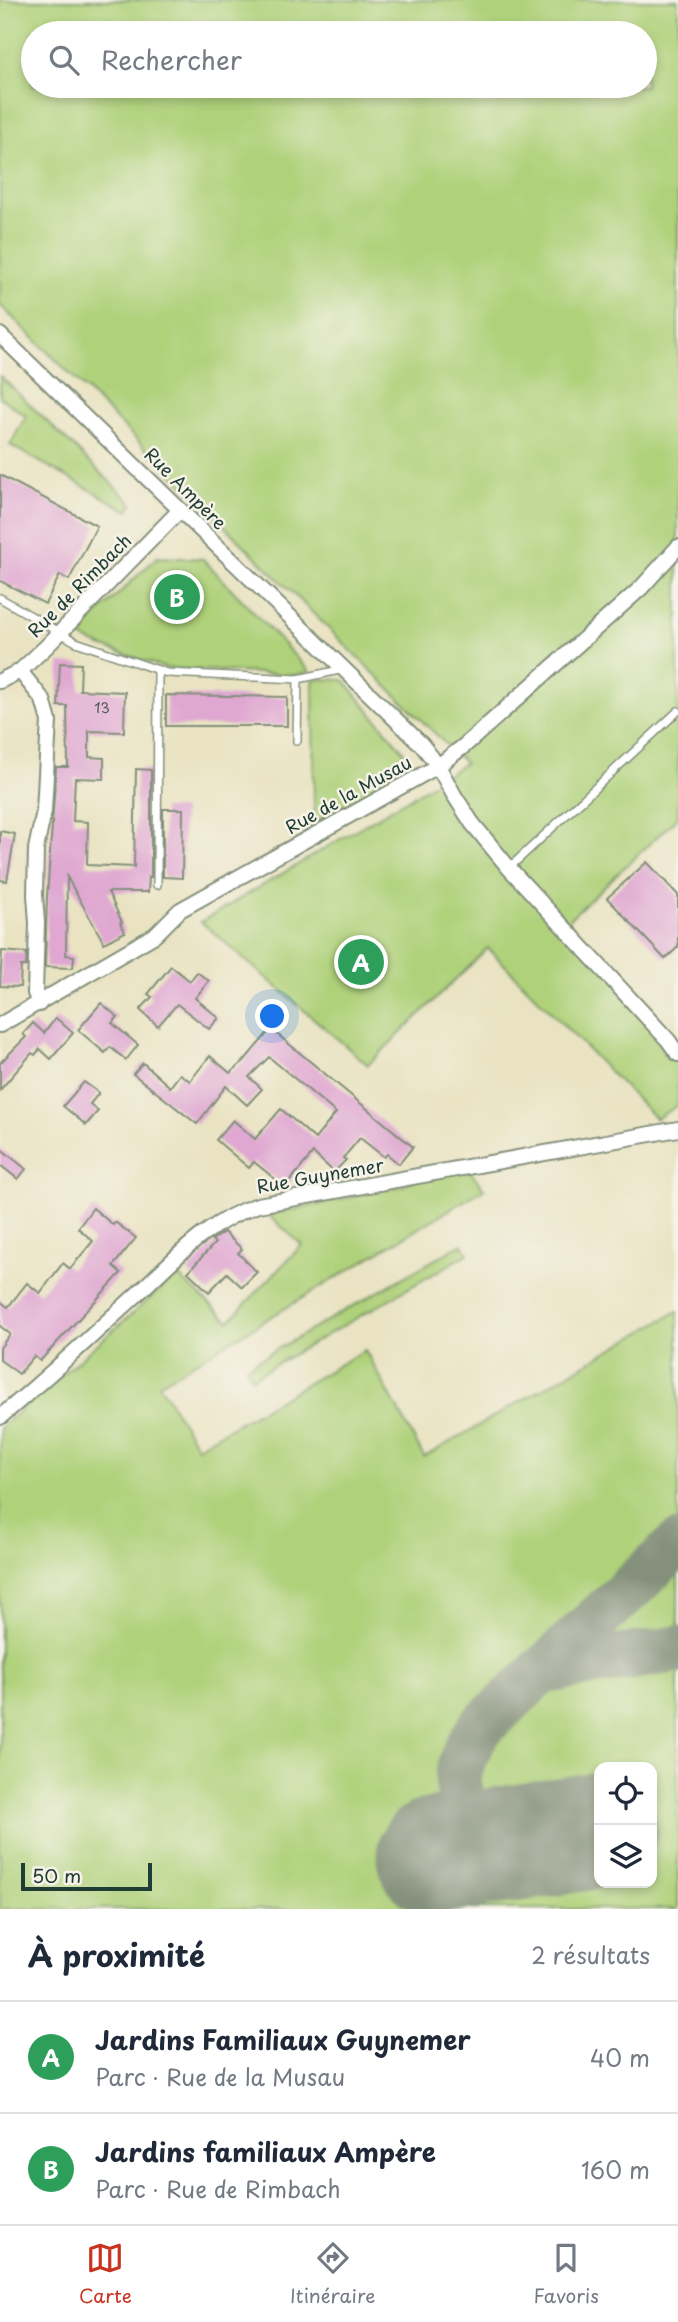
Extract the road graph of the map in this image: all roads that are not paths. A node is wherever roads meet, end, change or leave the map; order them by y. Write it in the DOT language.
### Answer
graph roads {
  1 [pos="0,335"];
  2 [pos="180,510"];
  3 [pos="678,547"];
  4 [pos="0,598"];
  5 [pos="61,632"];
  6 [pos="344,669"];
  7 [pos="158,670"];
  8 [pos="20,671"];
  9 [pos="299,679"];
  10 [pos="0,681"];
  11 [pos="678,711"];
  12 [pos="297,741"];
  13 [pos="438,765"];
  14 [pos="509,868"];
  15 [pos="157,885"];
  16 [pos="40,1004"];
  17 [pos="0,1025"];
  18 [pos="678,1054"];
  19 [pos="678,1129"];
  20 [pos="0,1417"];
  1 -- 2 [label="street, Rue Ampère"];
  2 -- 5 [label="street, Rue de Rimbach"];
  2 -- 6 [label="street, Rue Ampère"];
  3 -- 13 [label="street, Rue de la Musau"];
  4 -- 5 [label="lane"];
  5 -- 7 [label="lane"];
  5 -- 8 [label="street, Rue de Rimbach"];
  6 -- 9 [label="lane"];
  6 -- 13 [label="street, Rue Ampère"];
  7 -- 9 [label="lane"];
  7 -- 15 [label="lane"];
  8 -- 10 [label="street, Rue de Rimbach"];
  8 -- 16 [label="street"];
  9 -- 12 [label="lane"];
  11 -- 14 [label="lane"];
  13 -- 14 [label="street"];
  13 -- 16 [label="street, Rue de la Musau"];
  14 -- 18 [label="street"];
  16 -- 17 [label="street, Rue de la Musau"];
  19 -- 20 [label="street, Rue Guynemer"];
}
